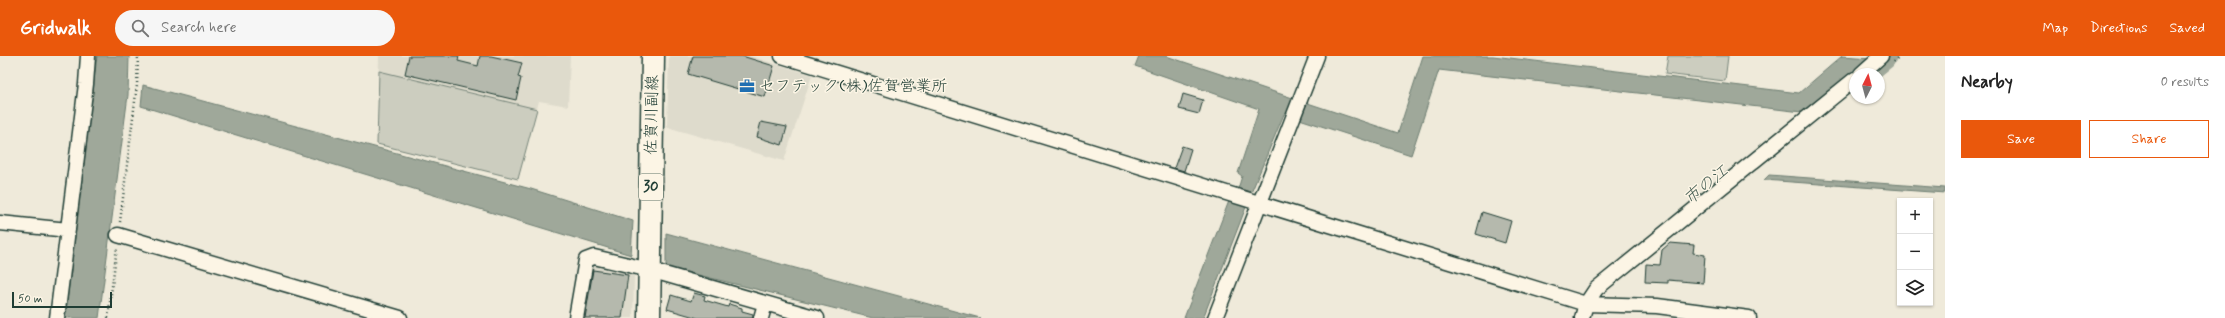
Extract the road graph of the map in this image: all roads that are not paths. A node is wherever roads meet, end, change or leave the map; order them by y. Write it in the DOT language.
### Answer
graph roads {
  1 [pos="88,56"];
  2 [pos="653,56"];
  3 [pos="782,56"];
  4 [pos="1317,56"];
  5 [pos="1881,56"];
  6 [pos="1868,68"];
  7 [pos="1849,84"];
  8 [pos="1259,204"];
  9 [pos="0,223"];
  10 [pos="68,230"];
  11 [pos="118,235"];
  12 [pos="650,270"];
  13 [pos="766,304"];
  14 [pos="1592,305"];
  15 [pos="57,318"];
  16 [pos="400,318"];
  17 [pos="576,318"];
  18 [pos="649,318"];
  19 [pos="761,318"];
  20 [pos="817,318"];
  21 [pos="1215,318"];
  22 [pos="1582,318"];
  23 [pos="1749,318"];
  1 -- 10 [label="street"];
  2 -- 12 [label="main road, 佐賀川副線 / 30"];
  3 -- 8 [label="street"];
  4 -- 8 [label="street"];
  5 -- 6 [label="street"];
  7 -- 14 [label="street"];
  8 -- 14 [label="street"];
  8 -- 21 [label="street"];
  9 -- 10 [label="street"];
  10 -- 15 [label="street"];
  11 -- 16 [label="street"];
  12 -- 13 [label="street"];
  12 -- 17 [label="street"];
  12 -- 18 [label="main road, 佐賀川副線 / 30"];
  13 -- 19 [label="street"];
  13 -- 20 [label="street"];
  14 -- 22 [label="street"];
  14 -- 23 [label="street"];
}
